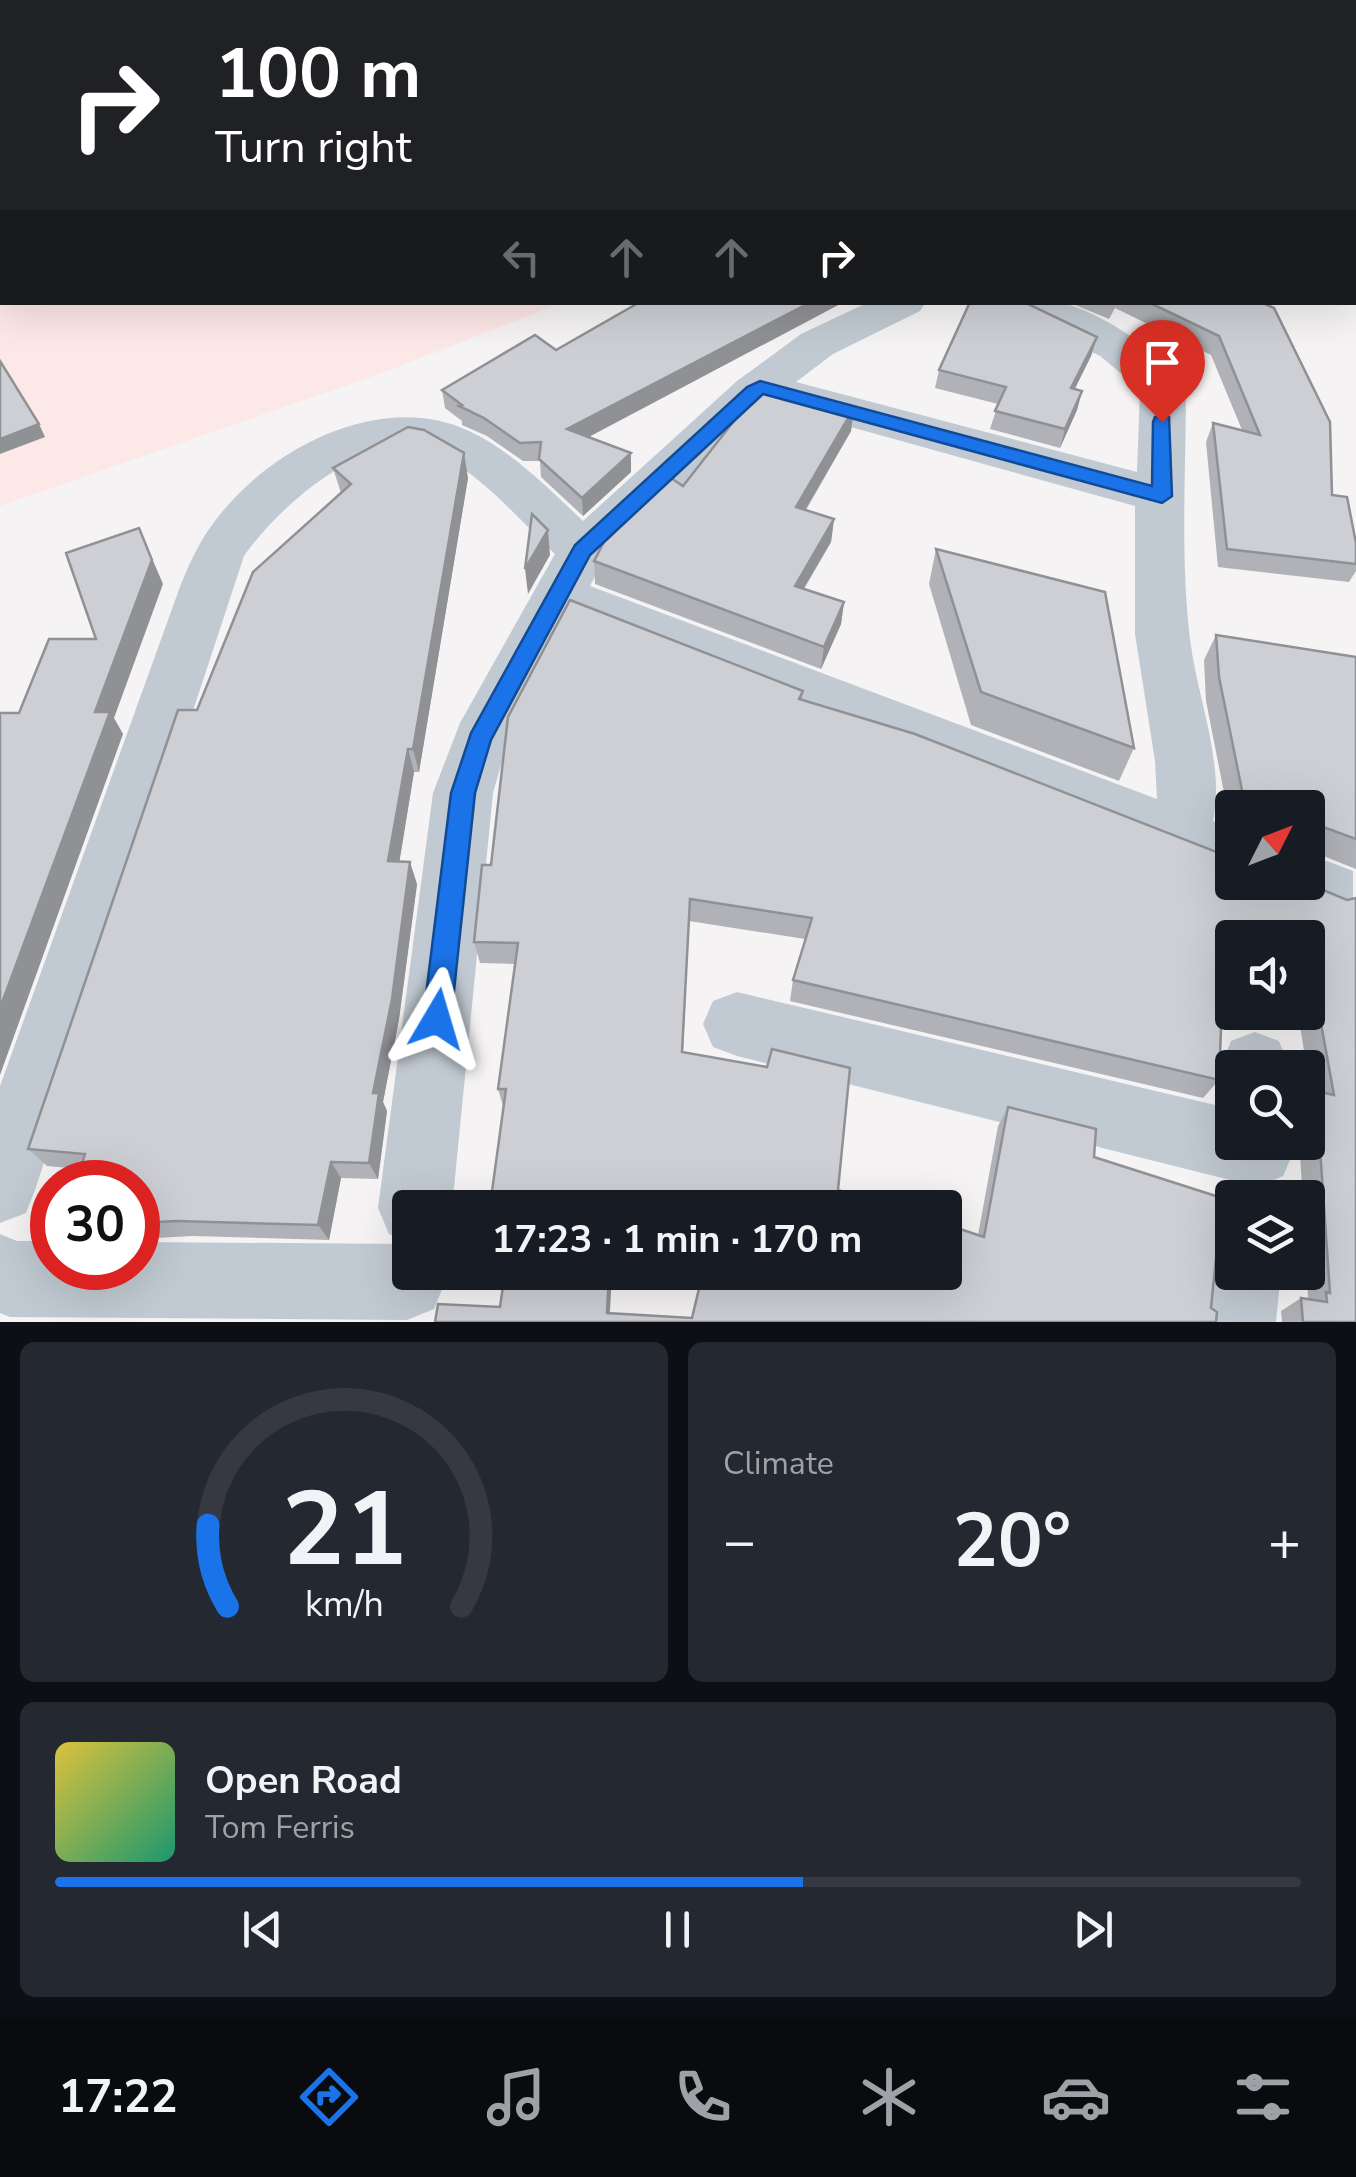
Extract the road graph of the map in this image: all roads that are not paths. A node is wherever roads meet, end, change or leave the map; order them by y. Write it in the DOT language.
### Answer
graph roads {
  1 [pos="899,305"];
  2 [pos="1029,305"];
  3 [pos="760,387"];
  4 [pos="1162,496"];
  5 [pos="570,572"];
  6 [pos="1178,835"];
  7 [pos="1215,849"];
  8 [pos="737,1024"];
  9 [pos="1256,1164"];
  10 [pos="0,1187"];
  11 [pos="418,1190"];
  12 [pos="0,1272"];
  13 [pos="392,1286"];
  14 [pos="1241,1290"];
  15 [pos="1237,1322"];
  1 -- 3 [label="street"];
  2 -- 4 [label="street"];
  3 -- 4 [label="street"];
  3 -- 5 [label="street"];
  4 -- 6 [label="street"];
  5 -- 6 [label="street"];
  5 -- 10 [label="street"];
  5 -- 11 [label="street"];
  6 -- 7 [label="street"];
  8 -- 9 [label="street"];
  12 -- 13 [label="street"];
  14 -- 15 [label="street"];
}
